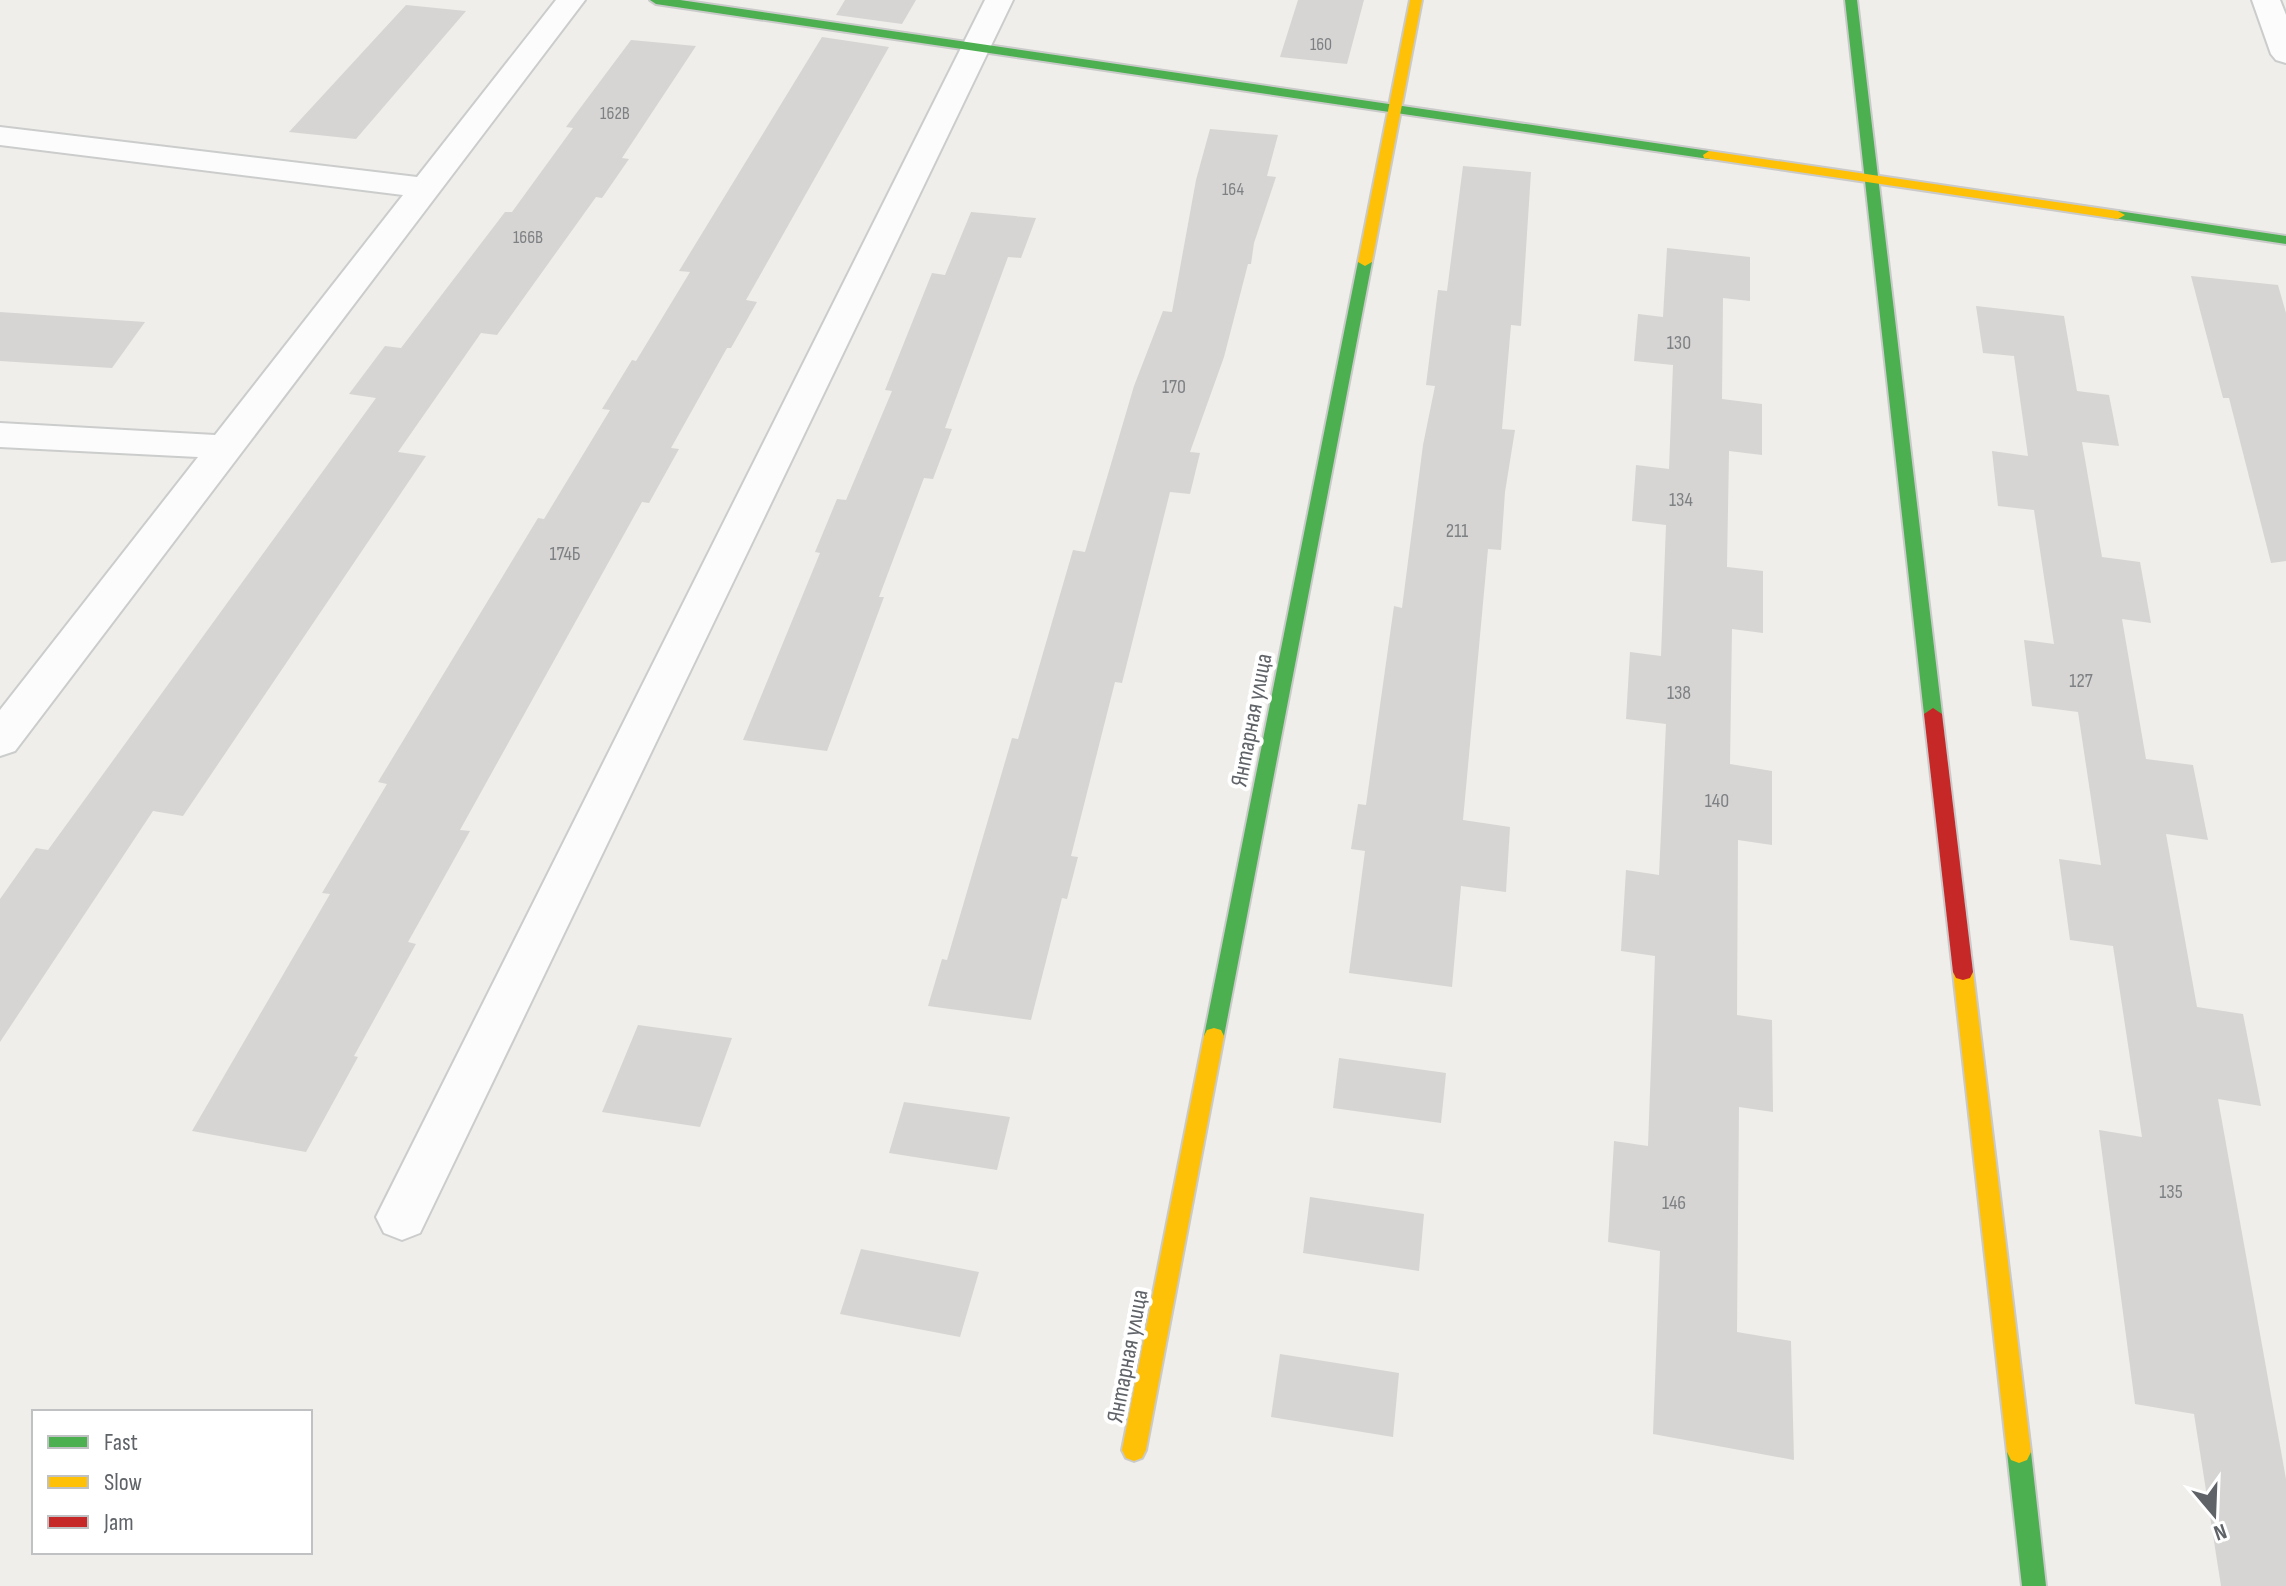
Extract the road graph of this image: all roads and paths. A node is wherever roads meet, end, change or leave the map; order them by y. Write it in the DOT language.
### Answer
graph roads {
  1 [pos="571,0"];
  2 [pos="656,0"];
  3 [pos="999,0"];
  4 [pos="1416,0"];
  5 [pos="1851,0"];
  6 [pos="2266,0"];
  7 [pos="976,47"];
  8 [pos="2286,54"];
  9 [pos="1394,109"];
  10 [pos="0,136"];
  11 [pos="1872,181"];
  12 [pos="426,188"];
  13 [pos="2286,240"];
  14 [pos="0,435"];
  15 [pos="226,447"];
  16 [pos="0,740"];
  17 [pos="402,1217"];
  18 [pos="1134,1450"];
  19 [pos="2034,1586"];
  1 -- 12 [label="street"];
  2 -- 7 [label="street"];
  3 -- 7 [label="street"];
  4 -- 9 [label="street, Янтарная улица"];
  5 -- 11 [label="street"];
  6 -- 8 [label="street"];
  7 -- 9 [label="street"];
  7 -- 17 [label="street"];
  9 -- 11 [label="street"];
  9 -- 18 [label="street, Янтарная улица"];
  10 -- 12 [label="street"];
  11 -- 13 [label="street"];
  11 -- 19 [label="street"];
  12 -- 15 [label="street"];
  14 -- 15 [label="street"];
  15 -- 16 [label="street"];
}
